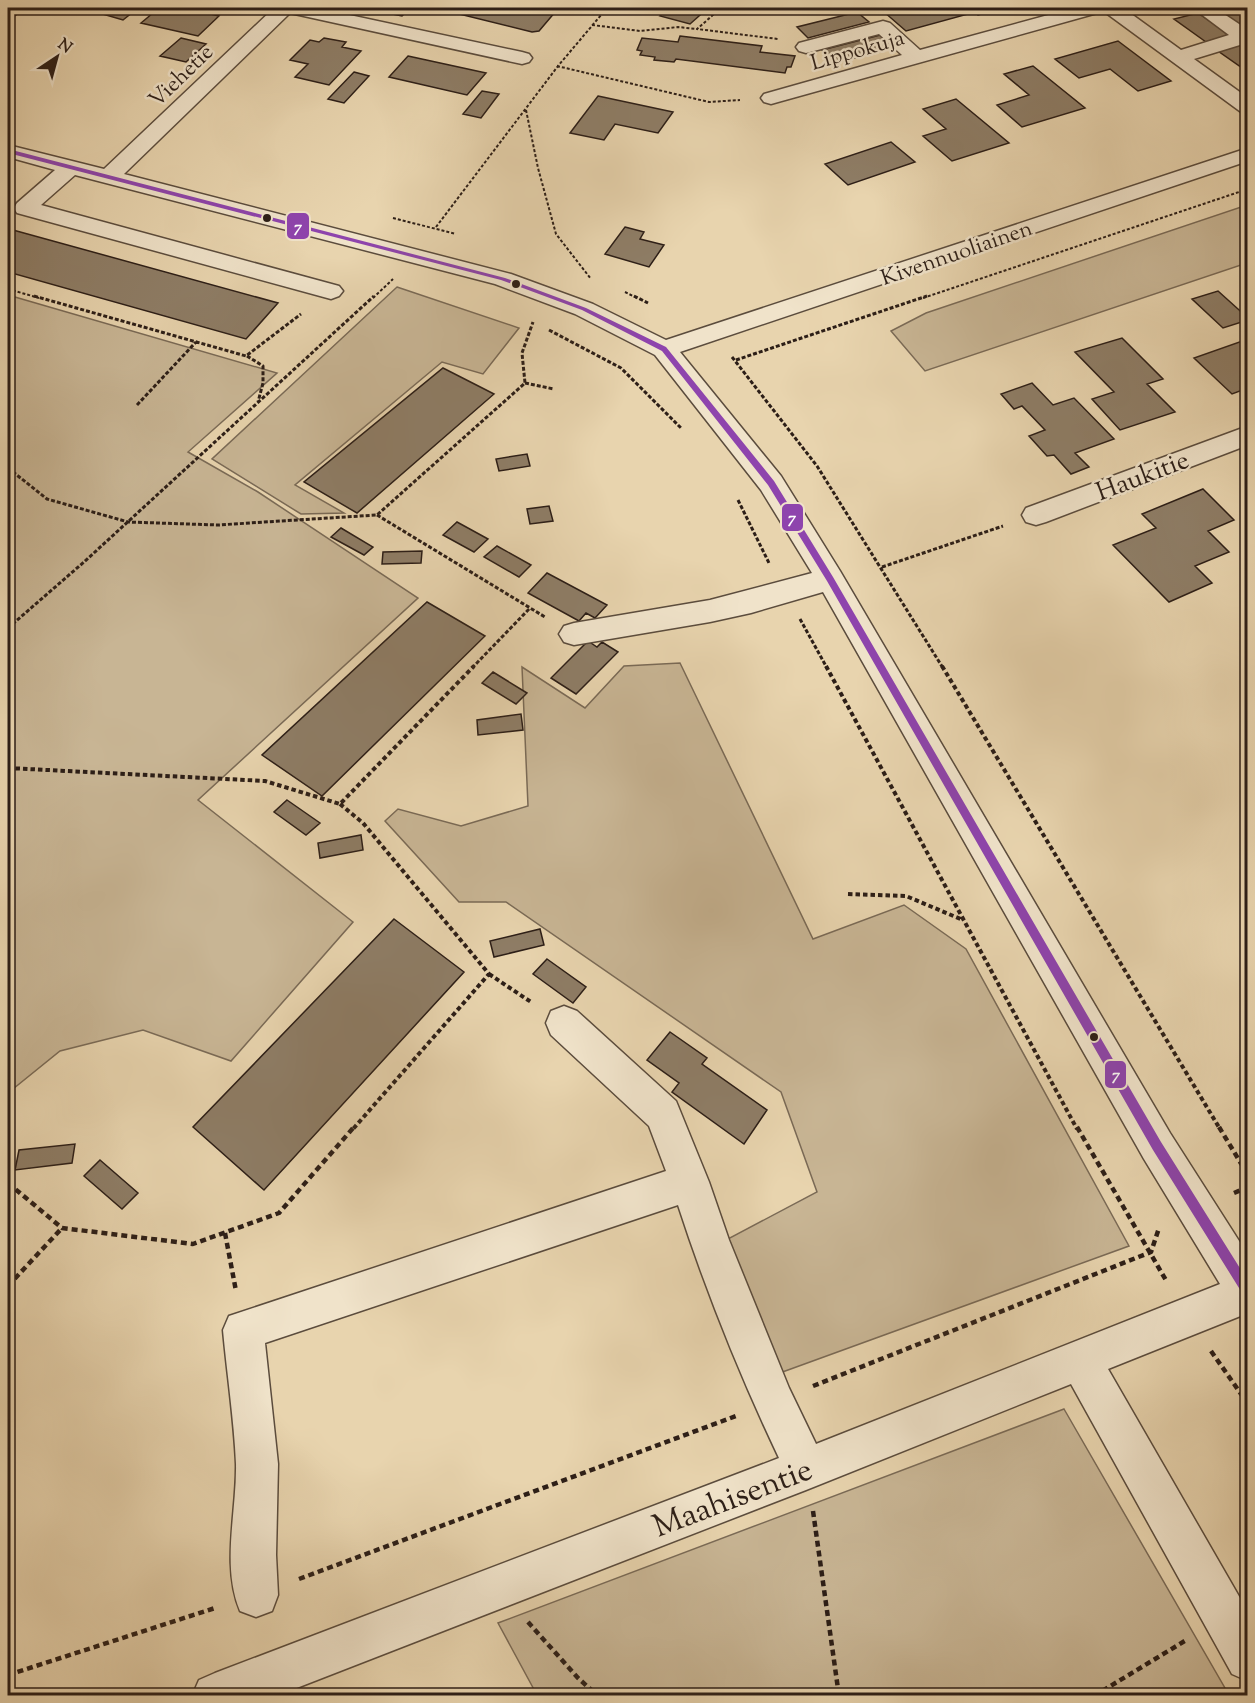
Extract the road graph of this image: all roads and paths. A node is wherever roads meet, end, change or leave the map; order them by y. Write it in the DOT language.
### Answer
graph roads {
  1 [pos="285,8"];
  2 [pos="292,8"];
  3 [pos="593,8"];
  4 [pos="721,8"];
  5 [pos="1094,8"];
  6 [pos="1111,8"];
  7 [pos="1203,8"];
  8 [pos="606,9"];
  9 [pos="592,25"];
  10 [pos="697,29"];
  11 [pos="1247,37"];
  12 [pos="806,47"];
  13 [pos="916,57"];
  14 [pos="1178,57"];
  15 [pos="522,58"];
  16 [pos="558,66"];
  17 [pos="771,98"];
  18 [pos="1248,108"];
  19 [pos="526,110"];
  20 [pos="8,151"];
  21 [pos="1248,154"];
  22 [pos="69,168"];
  23 [pos="108,177"];
  24 [pos="1248,189"];
  25 [pos="16,210"];
  26 [pos="390,217"];
  27 [pos="436,228"];
  28 [pos="457,235"];
  29 [pos="407,269"];
  30 [pos="581,277"];
  31 [pos="394,279"];
  32 [pos="8,289"];
  33 [pos="331,291"];
  34 [pos="623,292"];
  35 [pos="652,306"];
  36 [pos="523,319"];
  37 [pos="533,322"];
  38 [pos="708,336"];
  39 [pos="196,342"];
  40 [pos="664,350"];
  41 [pos="247,356"];
  42 [pos="735,360"];
  43 [pos="525,383"];
  44 [pos="554,389"];
  45 [pos="258,403"];
  46 [pos="137,405"];
  47 [pos="1248,435"];
  48 [pos="688,436"];
  49 [pos="8,468"];
  50 [pos="735,495"];
  51 [pos="377,515"];
  52 [pos="1036,515"];
  53 [pos="128,522"];
  54 [pos="882,567"];
  55 [pos="830,579"];
  56 [pos="784,592"];
  57 [pos="530,608"];
  58 [pos="8,628"];
  59 [pos="574,634"];
  60 [pos="8,768"];
  61 [pos="340,804"];
  62 [pos="848,894"];
  63 [pos="963,920"];
  64 [pos="489,974"];
  65 [pos="564,1023"];
  66 [pos="1248,1175"];
  67 [pos="690,1182"];
  68 [pos="8,1183"];
  69 [pos="1248,1188"];
  70 [pos="1198,1209"];
  71 [pos="62,1228"];
  72 [pos="225,1233"];
  73 [pos="1150,1252"];
  74 [pos="8,1286"];
  75 [pos="1247,1293"];
  76 [pos="1188,1318"];
  77 [pos="243,1330"];
  78 [pos="1081,1361"];
  79 [pos="774,1401"];
  80 [pos="1248,1404"];
  81 [pos="807,1469"];
  82 [pos="497,1588"];
  83 [pos="256,1595"];
  84 [pos="1225,1617"];
  85 [pos="1248,1658"];
  86 [pos="8,1675"];
  87 [pos="215,1695"];
  88 [pos="598,1695"];
  89 [pos="839,1695"];
  90 [pos="1094,1695"];
  1 -- 23 [label="street, Viehetie"];
  2 -- 15 [label="street"];
  3 -- 8 [label="path"];
  4 -- 10 [label="path"];
  5 -- 13 [label="street, Lippokuja"];
  6 -- 14 [label="street"];
  7 -- 11 [label="street"];
  8 -- 9 [label="path"];
  9 -- 10 [label="path"];
  9 -- 16 [label="path"];
  10 -- 12 [label="path"];
  11 -- 14 [label="street"];
  12 -- 13 [label="street"];
  13 -- 17 [label="street, Lippokuja"];
  14 -- 18 [label="street"];
  16 -- 17 [label="path"];
  16 -- 19 [label="path"];
  19 -- 27 [label="path"];
  19 -- 30 [label="path"];
  20 -- 22 [label="street"];
  21 -- 38 [label="street, Kivennuoliainen"];
  22 -- 23 [label="street"];
  22 -- 25 [label="street"];
  23 -- 29 [label="street"];
  24 -- 42 [label="path"];
  25 -- 33 [label="street"];
  26 -- 27 [label="path"];
  27 -- 28 [label="path"];
  27 -- 29 [label="path"];
  29 -- 31 [label="path"];
  29 -- 31 [label="path"];
  29 -- 40 [label="street"];
  31 -- 45 [label="path"];
  32 -- 39 [label="path"];
  33 -- 41 [label="path"];
  34 -- 35 [label="path"];
  36 -- 37 [label="path"];
  37 -- 43 [label="path"];
  37 -- 48 [label="path"];
  38 -- 40 [label="street, Kivennuoliainen"];
  38 -- 42 [label="path"];
  39 -- 41 [label="path"];
  39 -- 46 [label="path"];
  40 -- 55 [label="street"];
  41 -- 45 [label="path"];
  42 -- 54 [label="path"];
  43 -- 44 [label="path"];
  43 -- 51 [label="path"];
  45 -- 53 [label="path"];
  47 -- 52 [label="street, Haukitie"];
  49 -- 53 [label="path"];
  50 -- 56 [label="path"];
  51 -- 53 [label="path"];
  51 -- 57 [label="path"];
  52 -- 54 [label="path"];
  53 -- 58 [label="path"];
  54 -- 66 [label="path"];
  55 -- 56 [label="street"];
  55 -- 70 [label="street"];
  56 -- 59 [label="street"];
  56 -- 63 [label="path"];
  57 -- 59 [label="path"];
  57 -- 61 [label="path"];
  60 -- 61 [label="path"];
  61 -- 64 [label="path"];
  62 -- 63 [label="path"];
  63 -- 73 [label="path"];
  64 -- 65 [label="path"];
  64 -- 72 [label="path"];
  65 -- 67 [label="street"];
  67 -- 77 [label="street"];
  67 -- 79 [label="street"];
  68 -- 71 [label="path"];
  69 -- 70 [label="path"];
  70 -- 73 [label="path"];
  70 -- 75 [label="street"];
  71 -- 72 [label="path"];
  71 -- 74 [label="path"];
  72 -- 77 [label="path"];
  73 -- 76 [label="path"];
  73 -- 79 [label="path"];
  75 -- 76 [label="street, Maahisentie"];
  76 -- 78 [label="street, Maahisentie"];
  76 -- 80 [label="path"];
  77 -- 83 [label="street"];
  78 -- 81 [label="street, Maahisentie"];
  78 -- 84 [label="street"];
  79 -- 81 [label="street"];
  79 -- 83 [label="path"];
  81 -- 82 [label="street, Maahisentie"];
  81 -- 89 [label="path"];
  82 -- 87 [label="street, Maahisentie"];
  82 -- 88 [label="path"];
  83 -- 86 [label="path"];
  84 -- 85 [label="street"];
  84 -- 90 [label="path"];
}
